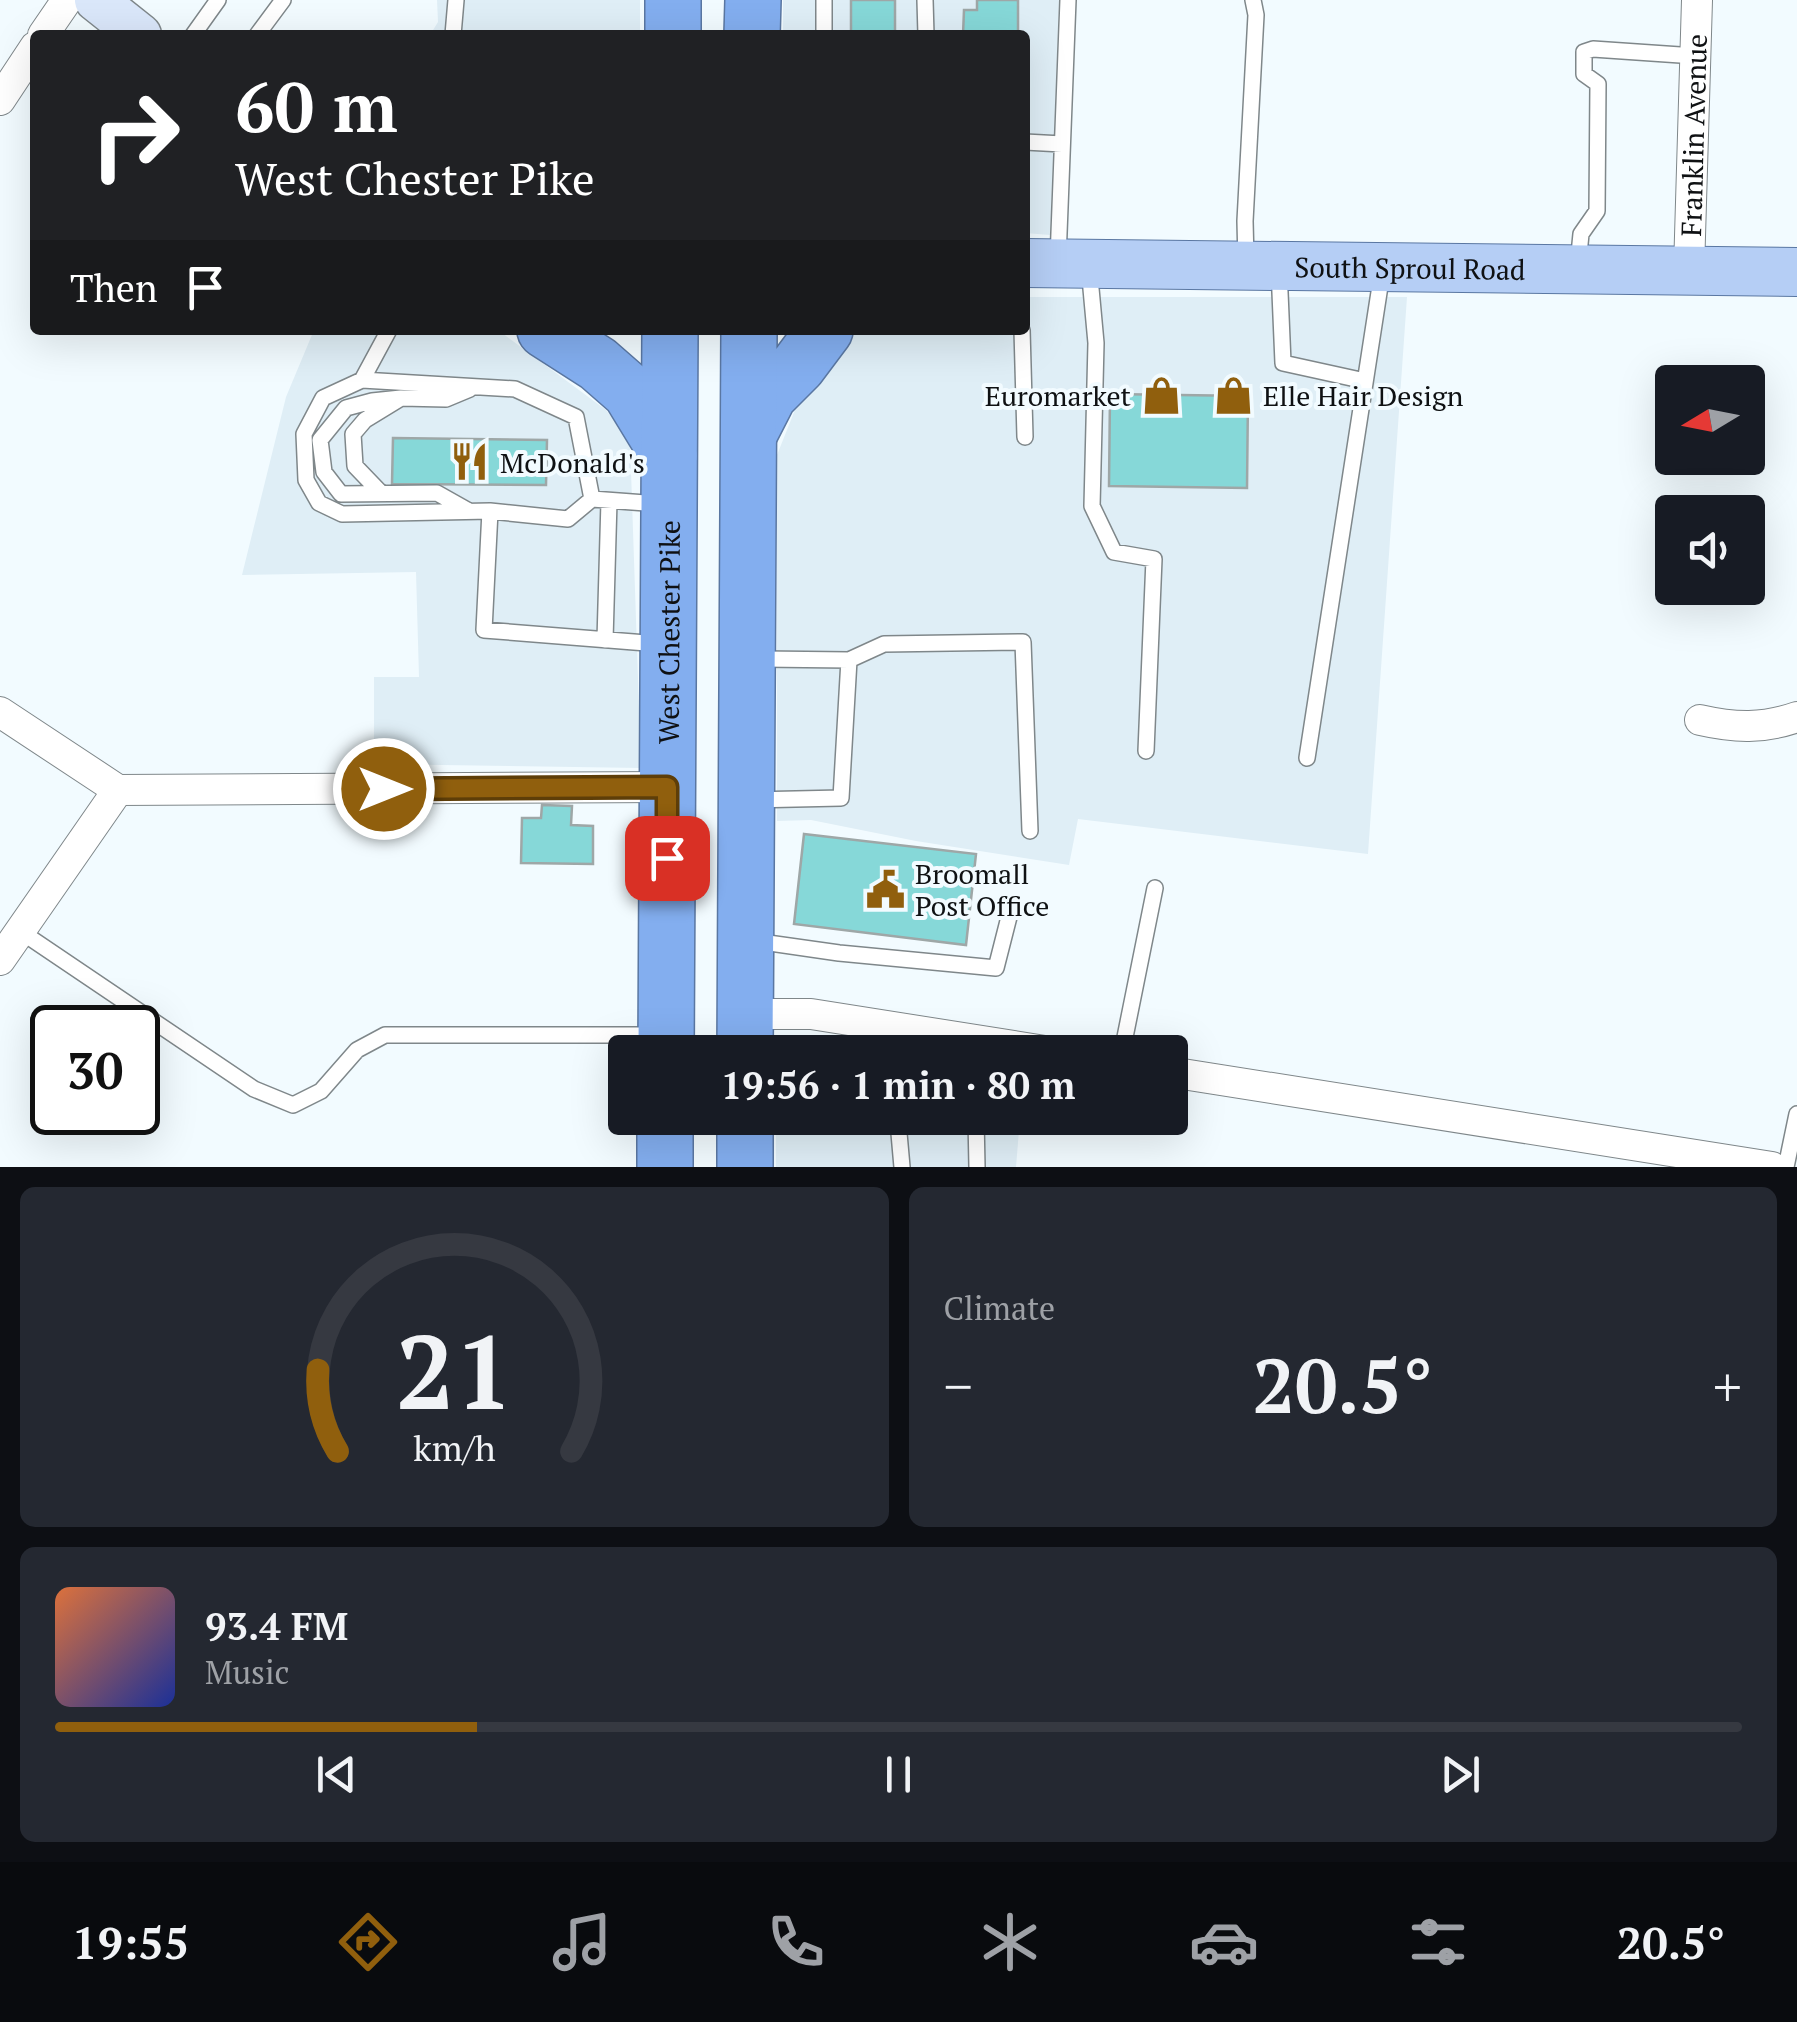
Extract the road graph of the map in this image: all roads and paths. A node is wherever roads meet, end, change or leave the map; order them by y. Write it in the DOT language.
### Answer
graph roads {
  1 [pos="67,0"];
  2 [pos="218,0"];
  3 [pos="283,0"];
  4 [pos="456,0"];
  5 [pos="673,0"];
  6 [pos="752,0"];
  7 [pos="824,0"];
  8 [pos="925,0"];
  9 [pos="1068,0"];
  10 [pos="1253,0"];
  11 [pos="1697,0"];
  12 [pos="46,30"];
  13 [pos="196,30"];
  14 [pos="261,30"];
  15 [pos="453,30"];
  16 [pos="672,30"];
  17 [pos="752,30"];
  18 [pos="824,30"];
  19 [pos="926,30"];
  20 [pos="30,55"];
  21 [pos="1695,56"];
  22 [pos="0,100"];
  23 [pos="1030,142"];
  24 [pos="1062,144"];
  25 [pos="1057,263"];
  26 [pos="1262,265"];
  27 [pos="1383,266"];
  28 [pos="1577,268"];
  29 [pos="1689,270"];
  30 [pos="1797,272"];
  31 [pos="386,335"];
  32 [pos="553,335"];
  33 [pos="670,335"];
  34 [pos="750,335"];
  35 [pos="821,335"];
  36 [pos="1022,335"];
  37 [pos="362,380"];
  38 [pos="1365,381"];
  39 [pos="474,387"];
  40 [pos="401,398"];
  41 [pos="749,434"];
  42 [pos="1025,437"];
  43 [pos="669,480"];
  44 [pos="380,492"];
  45 [pos="601,500"];
  46 [pos="490,511"];
  47 [pos="470,512"];
  48 [pos="605,640"];
  49 [pos="668,645"];
  50 [pos="748,659"];
  51 [pos="849,660"];
  52 [pos="0,712"];
  53 [pos="1797,717"];
  54 [pos="1700,720"];
  55 [pos="1146,751"];
  56 [pos="1307,758"];
  57 [pos="667,787"];
  58 [pos="118,790"];
  59 [pos="747,800"];
  60 [pos="1030,831"];
  61 [pos="1155,888"];
  62 [pos="1010,913"];
  63 [pos="20,931"];
  64 [pos="746,939"];
  65 [pos="0,960"];
  66 [pos="746,1033"];
  67 [pos="666,1035"];
  68 [pos="943,1035"];
  69 [pos="1125,1035"];
  70 [pos="608,1042"];
  71 [pos="1188,1075"];
  72 [pos="1797,1114"];
  73 [pos="665,1135"];
  74 [pos="745,1135"];
  75 [pos="899,1135"];
  76 [pos="976,1135"];
  77 [pos="665,1167"];
  78 [pos="745,1167"];
  79 [pos="902,1167"];
  80 [pos="976,1167"];
  81 [pos="1772,1167"];
  82 [pos="1786,1167"];
  1 -- 12 [label="street"];
  2 -- 13 [label="lane"];
  3 -- 14 [label="lane"];
  4 -- 15 [label="lane"];
  5 -- 16 [label="highway"];
  6 -- 17 [label="highway"];
  7 -- 18 [label="lane"];
  8 -- 19 [label="lane"];
  9 -- 24 [label="lane"];
  10 -- 26 [label="lane"];
  11 -- 21 [label="street, Franklin Avenue"];
  20 -- 22 [label="street"];
  21 -- 28 [label="lane"];
  21 -- 29 [label="street, Franklin Avenue"];
  23 -- 24 [label="lane"];
  24 -- 25 [label="lane"];
  25 -- 26 [label="main road, South Sproul Road"];
  25 -- 55 [label="lane"];
  26 -- 27 [label="main road, South Sproul Road"];
  26 -- 38 [label="lane"];
  27 -- 28 [label="main road, South Sproul Road"];
  27 -- 38 [label="lane"];
  28 -- 29 [label="main road, South Sproul Road"];
  29 -- 30 [label="main road, South Sproul Road"];
  31 -- 37 [label="lane"];
  32 -- 43 [label="highway"];
  33 -- 43 [label="highway, West Chester Pike"];
  34 -- 41 [label="highway"];
  35 -- 41 [label="highway"];
  36 -- 42 [label="lane"];
  37 -- 39 [label="lane"];
  37 -- 47 [label="lane"];
  38 -- 56 [label="lane"];
  39 -- 40 [label="lane"];
  39 -- 45 [label="lane"];
  40 -- 44 [label="lane"];
  40 -- 44 [label="lane"];
  41 -- 50 [label="highway"];
  43 -- 45 [label="lane"];
  43 -- 49 [label="highway, West Chester Pike"];
  44 -- 47 [label="lane"];
  45 -- 46 [label="lane"];
  45 -- 48 [label="lane"];
  46 -- 47 [label="lane"];
  46 -- 48 [label="lane"];
  48 -- 49 [label="lane"];
  49 -- 57 [label="highway, West Chester Pike"];
  50 -- 51 [label="lane"];
  50 -- 59 [label="highway"];
  51 -- 59 [label="lane"];
  51 -- 60 [label="lane"];
  52 -- 58 [label="street"];
  53 -- 54 [label="street"];
  57 -- 58 [label="street"];
  57 -- 67 [label="highway, West Chester Pike"];
  58 -- 63 [label="street"];
  59 -- 64 [label="highway"];
  61 -- 69 [label="lane"];
  62 -- 64 [label="lane"];
  63 -- 65 [label="street"];
  63 -- 70 [label="lane"];
  64 -- 66 [label="highway"];
  66 -- 68 [label="street"];
  71 -- 81 [label="street"];
  72 -- 82 [label="lane"];
  73 -- 77 [label="highway"];
  74 -- 78 [label="highway"];
  75 -- 79 [label="lane"];
  76 -- 80 [label="lane"];
}
